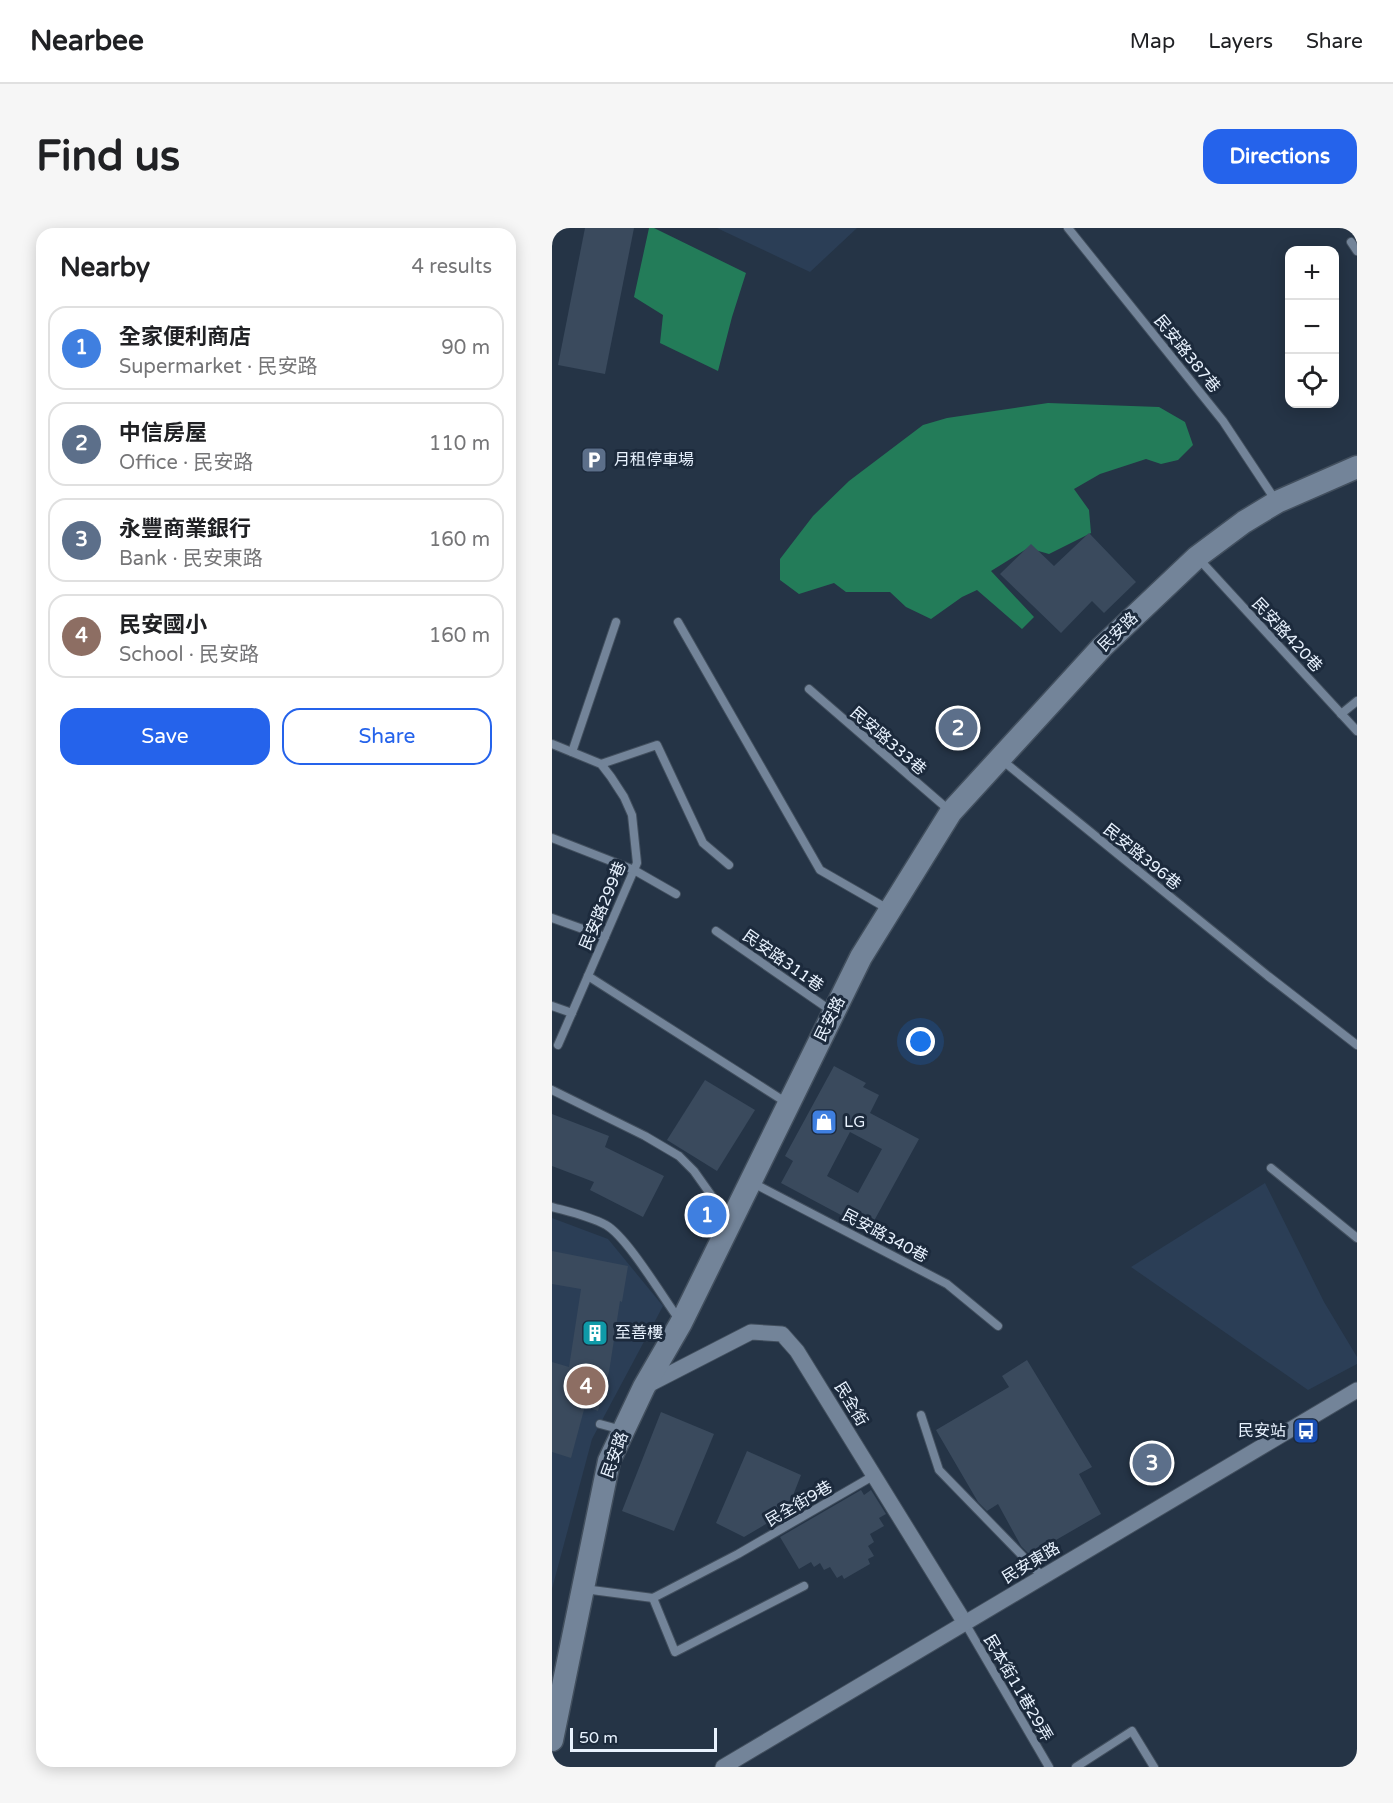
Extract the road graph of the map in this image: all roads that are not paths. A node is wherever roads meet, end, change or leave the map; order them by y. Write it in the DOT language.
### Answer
graph roads {
  1 [pos="1068,228"];
  2 [pos="1351,242"];
  3 [pos="1357,251"];
  4 [pos="1357,467"];
  5 [pos="1277,502"];
  6 [pos="1197,557"];
  7 [pos="616,622"];
  8 [pos="678,622"];
  9 [pos="809,689"];
  10 [pos="1357,701"];
  11 [pos="1341,714"];
  12 [pos="1357,731"];
  13 [pos="552,744"];
  14 [pos="572,752"];
  15 [pos="999,758"];
  16 [pos="601,764"];
  17 [pos="951,812"];
  18 [pos="552,838"];
  19 [pos="729,865"];
  20 [pos="634,870"];
  21 [pos="676,894"];
  22 [pos="889,910"];
  23 [pos="552,918"];
  24 [pos="716,931"];
  25 [pos="605,937"];
  26 [pos="588,976"];
  27 [pos="552,1006"];
  28 [pos="572,1013"];
  29 [pos="834,1013"];
  30 [pos="558,1045"];
  31 [pos="1357,1045"];
  32 [pos="552,1090"];
  33 [pos="789,1104"];
  34 [pos="1271,1168"];
  35 [pos="751,1182"];
  36 [pos="552,1207"];
  37 [pos="731,1223"];
  38 [pos="1357,1238"];
  39 [pos="681,1323"];
  40 [pos="998,1326"];
  41 [pos="644,1387"];
  42 [pos="1357,1390"];
  43 [pos="921,1415"];
  44 [pos="600,1424"];
  45 [pos="624,1430"];
  46 [pos="873,1476"];
  47 [pos="1043,1577"];
  48 [pos="804,1586"];
  49 [pos="583,1589"];
  50 [pos="653,1598"];
  51 [pos="964,1623"];
  52 [pos="552,1740"];
  53 [pos="723,1767"];
  54 [pos="1048,1767"];
  55 [pos="1076,1767"];
  56 [pos="1154,1767"];
  1 -- 5 [label="lane, 民安路387巷"];
  2 -- 3 [label="lane"];
  4 -- 5 [label="street, 民安路"];
  5 -- 6 [label="street, 民安路"];
  6 -- 11 [label="lane, 民安路420巷"];
  6 -- 15 [label="street, 民安路"];
  7 -- 14 [label="lane"];
  8 -- 22 [label="lane"];
  9 -- 17 [label="lane, 民安路333巷"];
  10 -- 11 [label="lane"];
  11 -- 12 [label="lane, 民安路420巷"];
  13 -- 14 [label="lane"];
  14 -- 16 [label="lane"];
  15 -- 17 [label="street, 民安路"];
  15 -- 31 [label="lane, 民安路396巷"];
  16 -- 19 [label="lane"];
  16 -- 20 [label="lane, 民安路299巷"];
  17 -- 22 [label="street, 民安路"];
  18 -- 20 [label="lane"];
  20 -- 21 [label="lane"];
  20 -- 25 [label="lane, 民安路299巷"];
  22 -- 29 [label="street, 民安路"];
  23 -- 25 [label="lane"];
  24 -- 29 [label="lane, 民安路311巷"];
  25 -- 26 [label="lane, 民安路299巷"];
  26 -- 28 [label="lane, 民安路299巷"];
  26 -- 33 [label="lane, 民安路299巷"];
  27 -- 28 [label="lane"];
  28 -- 30 [label="lane, 民安路299巷"];
  29 -- 33 [label="street, 民安路"];
  32 -- 37 [label="lane"];
  33 -- 35 [label="street, 民安路"];
  34 -- 38 [label="lane"];
  35 -- 37 [label="street, 民安路"];
  35 -- 40 [label="lane, 民安路340巷"];
  36 -- 39 [label="lane"];
  37 -- 39 [label="street, 民安路"];
  39 -- 41 [label="street, 民安路"];
  41 -- 45 [label="street, 民安路"];
  41 -- 46 [label="street, 民全街"];
  42 -- 47 [label="street, 民安東路"];
  43 -- 47 [label="lane"];
  44 -- 45 [label="lane"];
  45 -- 49 [label="street, 民安路"];
  46 -- 50 [label="lane, 民全街9巷"];
  46 -- 51 [label="street, 民全街"];
  47 -- 51 [label="street, 民安東路"];
  48 -- 50 [label="lane"];
  49 -- 50 [label="lane"];
  49 -- 52 [label="street, 民安路"];
  51 -- 53 [label="street, 民安東路"];
  51 -- 54 [label="lane, 民本街11巷29弄"];
  55 -- 56 [label="lane"];
}
